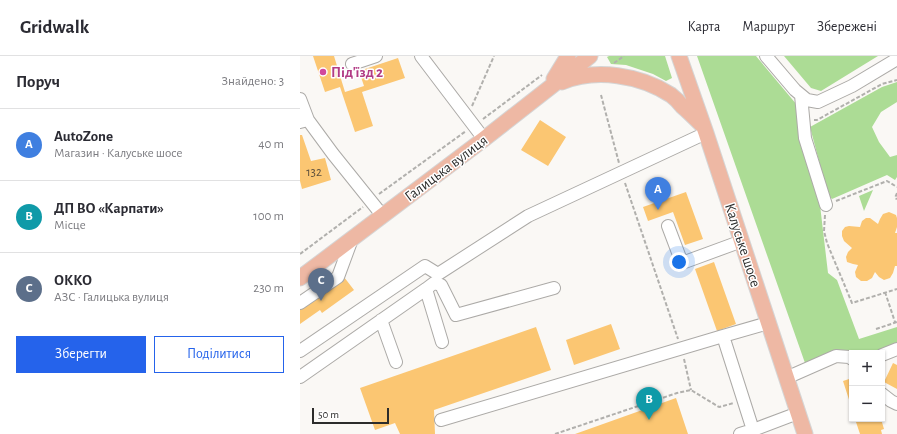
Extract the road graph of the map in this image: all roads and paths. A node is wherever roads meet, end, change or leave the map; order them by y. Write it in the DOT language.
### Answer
graph roads {
  1 [pos="376,56"];
  2 [pos="421,56"];
  3 [pos="494,56"];
  4 [pos="568,56"];
  5 [pos="590,56"];
  6 [pos="679,56"];
  7 [pos="766,56"];
  8 [pos="897,59"];
  9 [pos="352,64"];
  10 [pos="545,72"];
  11 [pos="897,80"];
  12 [pos="550,87"];
  13 [pos="601,95"];
  14 [pos="801,95"];
  15 [pos="300,99"];
  16 [pos="304,121"];
  17 [pos="471,121"];
  18 [pos="803,121"];
  19 [pos="705,130"];
  20 [pos="484,139"];
  21 [pos="621,173"];
  22 [pos="897,187"];
  23 [pos="897,193"];
  24 [pos="897,199"];
  25 [pos="371,201"];
  26 [pos="826,206"];
  27 [pos="382,215"];
  28 [pos="668,226"];
  29 [pos="352,239"];
  30 [pos="742,241"];
  31 [pos="300,254"];
  32 [pos="300,278"];
  33 [pos="433,282"];
  34 [pos="554,288"];
  35 [pos="897,288"];
  36 [pos="886,292"];
  37 [pos="300,303"];
  38 [pos="897,313"];
  39 [pos="893,314"];
  40 [pos="382,320"];
  41 [pos="768,322"];
  42 [pos="896,322"];
  43 [pos="876,329"];
  44 [pos="723,336"];
  45 [pos="442,342"];
  46 [pos="681,348"];
  47 [pos="897,349"];
  48 [pos="300,351"];
  49 [pos="885,354"];
  50 [pos="849,357"];
  51 [pos="396,362"];
  52 [pos="300,377"];
  53 [pos="786,378"];
  54 [pos="691,390"];
  55 [pos="885,396"];
  56 [pos="743,400"];
  57 [pos="897,404"];
  58 [pos="798,414"];
  59 [pos="441,420"];
  60 [pos="753,430"];
  61 [pos="555,434"];
  62 [pos="740,434"];
  63 [pos="805,434"];
  1 -- 9 [label="street"];
  2 -- 17 [label="street"];
  3 -- 17 [label="path"];
  4 -- 12 [label="main road"];
  5 -- 12 [label="main road, Галицька вулиця"];
  6 -- 19 [label="main road, Калуське шосе"];
  7 -- 14 [label="street"];
  8 -- 14 [label="street"];
  10 -- 17 [label="path"];
  11 -- 18 [label="path"];
  12 -- 19 [label="main road"];
  12 -- 20 [label="main road, Галицька вулиця"];
  13 -- 21 [label="path"];
  14 -- 18 [label="street"];
  15 -- 16 [label="street"];
  16 -- 25 [label="street"];
  17 -- 20 [label="street"];
  17 -- 25 [label="path"];
  18 -- 26 [label="street"];
  19 -- 21 [label="street"];
  19 -- 30 [label="main road, Калуське шосе"];
  20 -- 27 [label="main road, Галицька вулиця"];
  21 -- 33 [label="street"];
  21 -- 46 [label="path"];
  22 -- 26 [label="path"];
  23 -- 24 [label="path"];
  25 -- 27 [label="street"];
  25 -- 31 [label="path"];
  26 -- 36 [label="path"];
  27 -- 29 [label="main road, Галицька вулиця"];
  28 -- 30 [label="street"];
  29 -- 32 [label="main road, Галицька вулиця"];
  29 -- 37 [label="street"];
  30 -- 41 [label="main road, Калуське шосе"];
  33 -- 34 [label="street"];
  33 -- 40 [label="street"];
  33 -- 45 [label="street"];
  33 -- 48 [label="street"];
  35 -- 36 [label="path"];
  36 -- 39 [label="path"];
  38 -- 39 [label="path"];
  39 -- 42 [label="path"];
  40 -- 51 [label="street"];
  40 -- 52 [label="street"];
  41 -- 44 [label="street"];
  41 -- 53 [label="main road, Калуське шосе"];
  42 -- 43 [label="path"];
  44 -- 46 [label="street"];
  44 -- 56 [label="street"];
  46 -- 54 [label="path"];
  46 -- 59 [label="street"];
  47 -- 49 [label="street"];
  50 -- 53 [label="street"];
  53 -- 58 [label="main road, Калуське шосе"];
  54 -- 56 [label="path"];
  54 -- 61 [label="path"];
  55 -- 57 [label="street"];
  56 -- 60 [label="street"];
  58 -- 60 [label="street"];
  58 -- 63 [label="main road, Калуське шосе"];
  60 -- 62 [label="street"];
}
